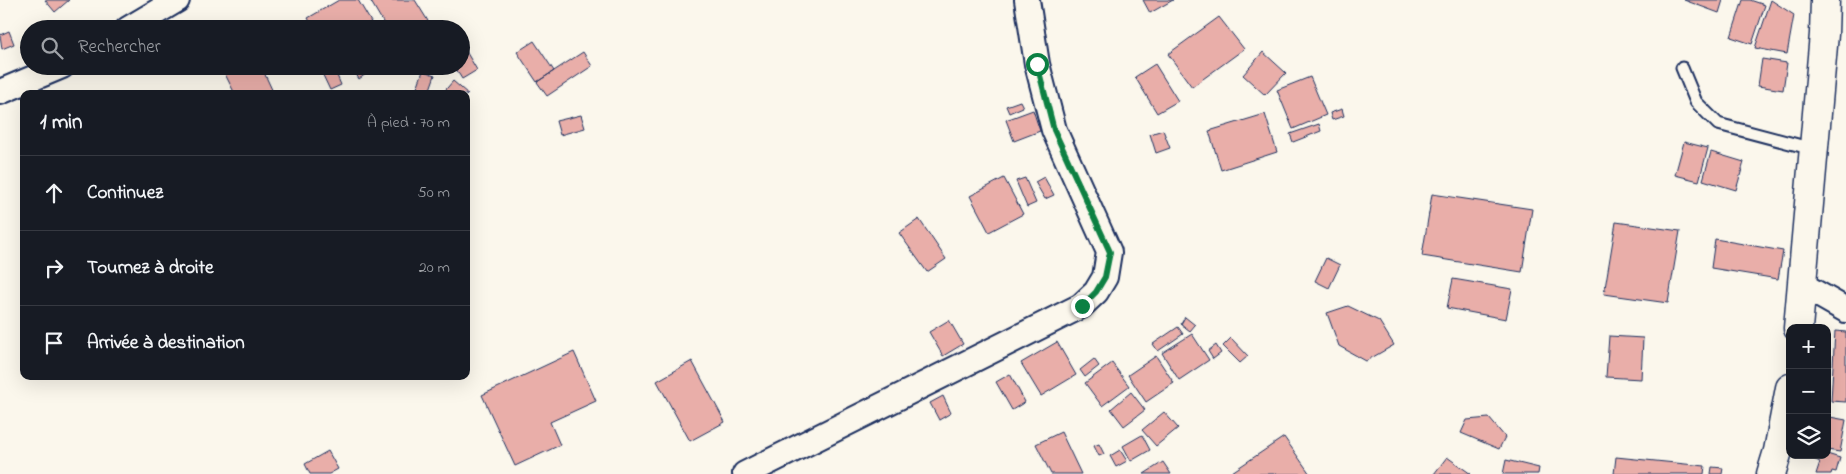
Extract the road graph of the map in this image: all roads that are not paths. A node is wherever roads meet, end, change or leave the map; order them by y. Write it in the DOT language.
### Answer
graph roads {
  1 [pos="177,0"];
  2 [pos="1027,0"];
  3 [pos="1809,0"];
  4 [pos="1825,0"];
  5 [pos="143,20"];
  6 [pos="1824,34"];
  7 [pos="1682,68"];
  8 [pos="41,75"];
  9 [pos="0,92"];
  10 [pos="1813,149"];
  11 [pos="1802,285"];
  12 [pos="1846,310"];
  13 [pos="1798,324"];
  14 [pos="1786,409"];
  15 [pos="745,474"];
  16 [pos="1771,474"];
  1 -- 5 [label="street"];
  2 -- 15 [label="street"];
  3 -- 6 [label="street"];
  4 -- 6 [label="street"];
  6 -- 10 [label="street"];
  7 -- 10 [label="lane"];
  8 -- 9 [label="street"];
  10 -- 11 [label="street"];
  11 -- 12 [label="street"];
  11 -- 13 [label="street"];
  14 -- 16 [label="street"];
}
